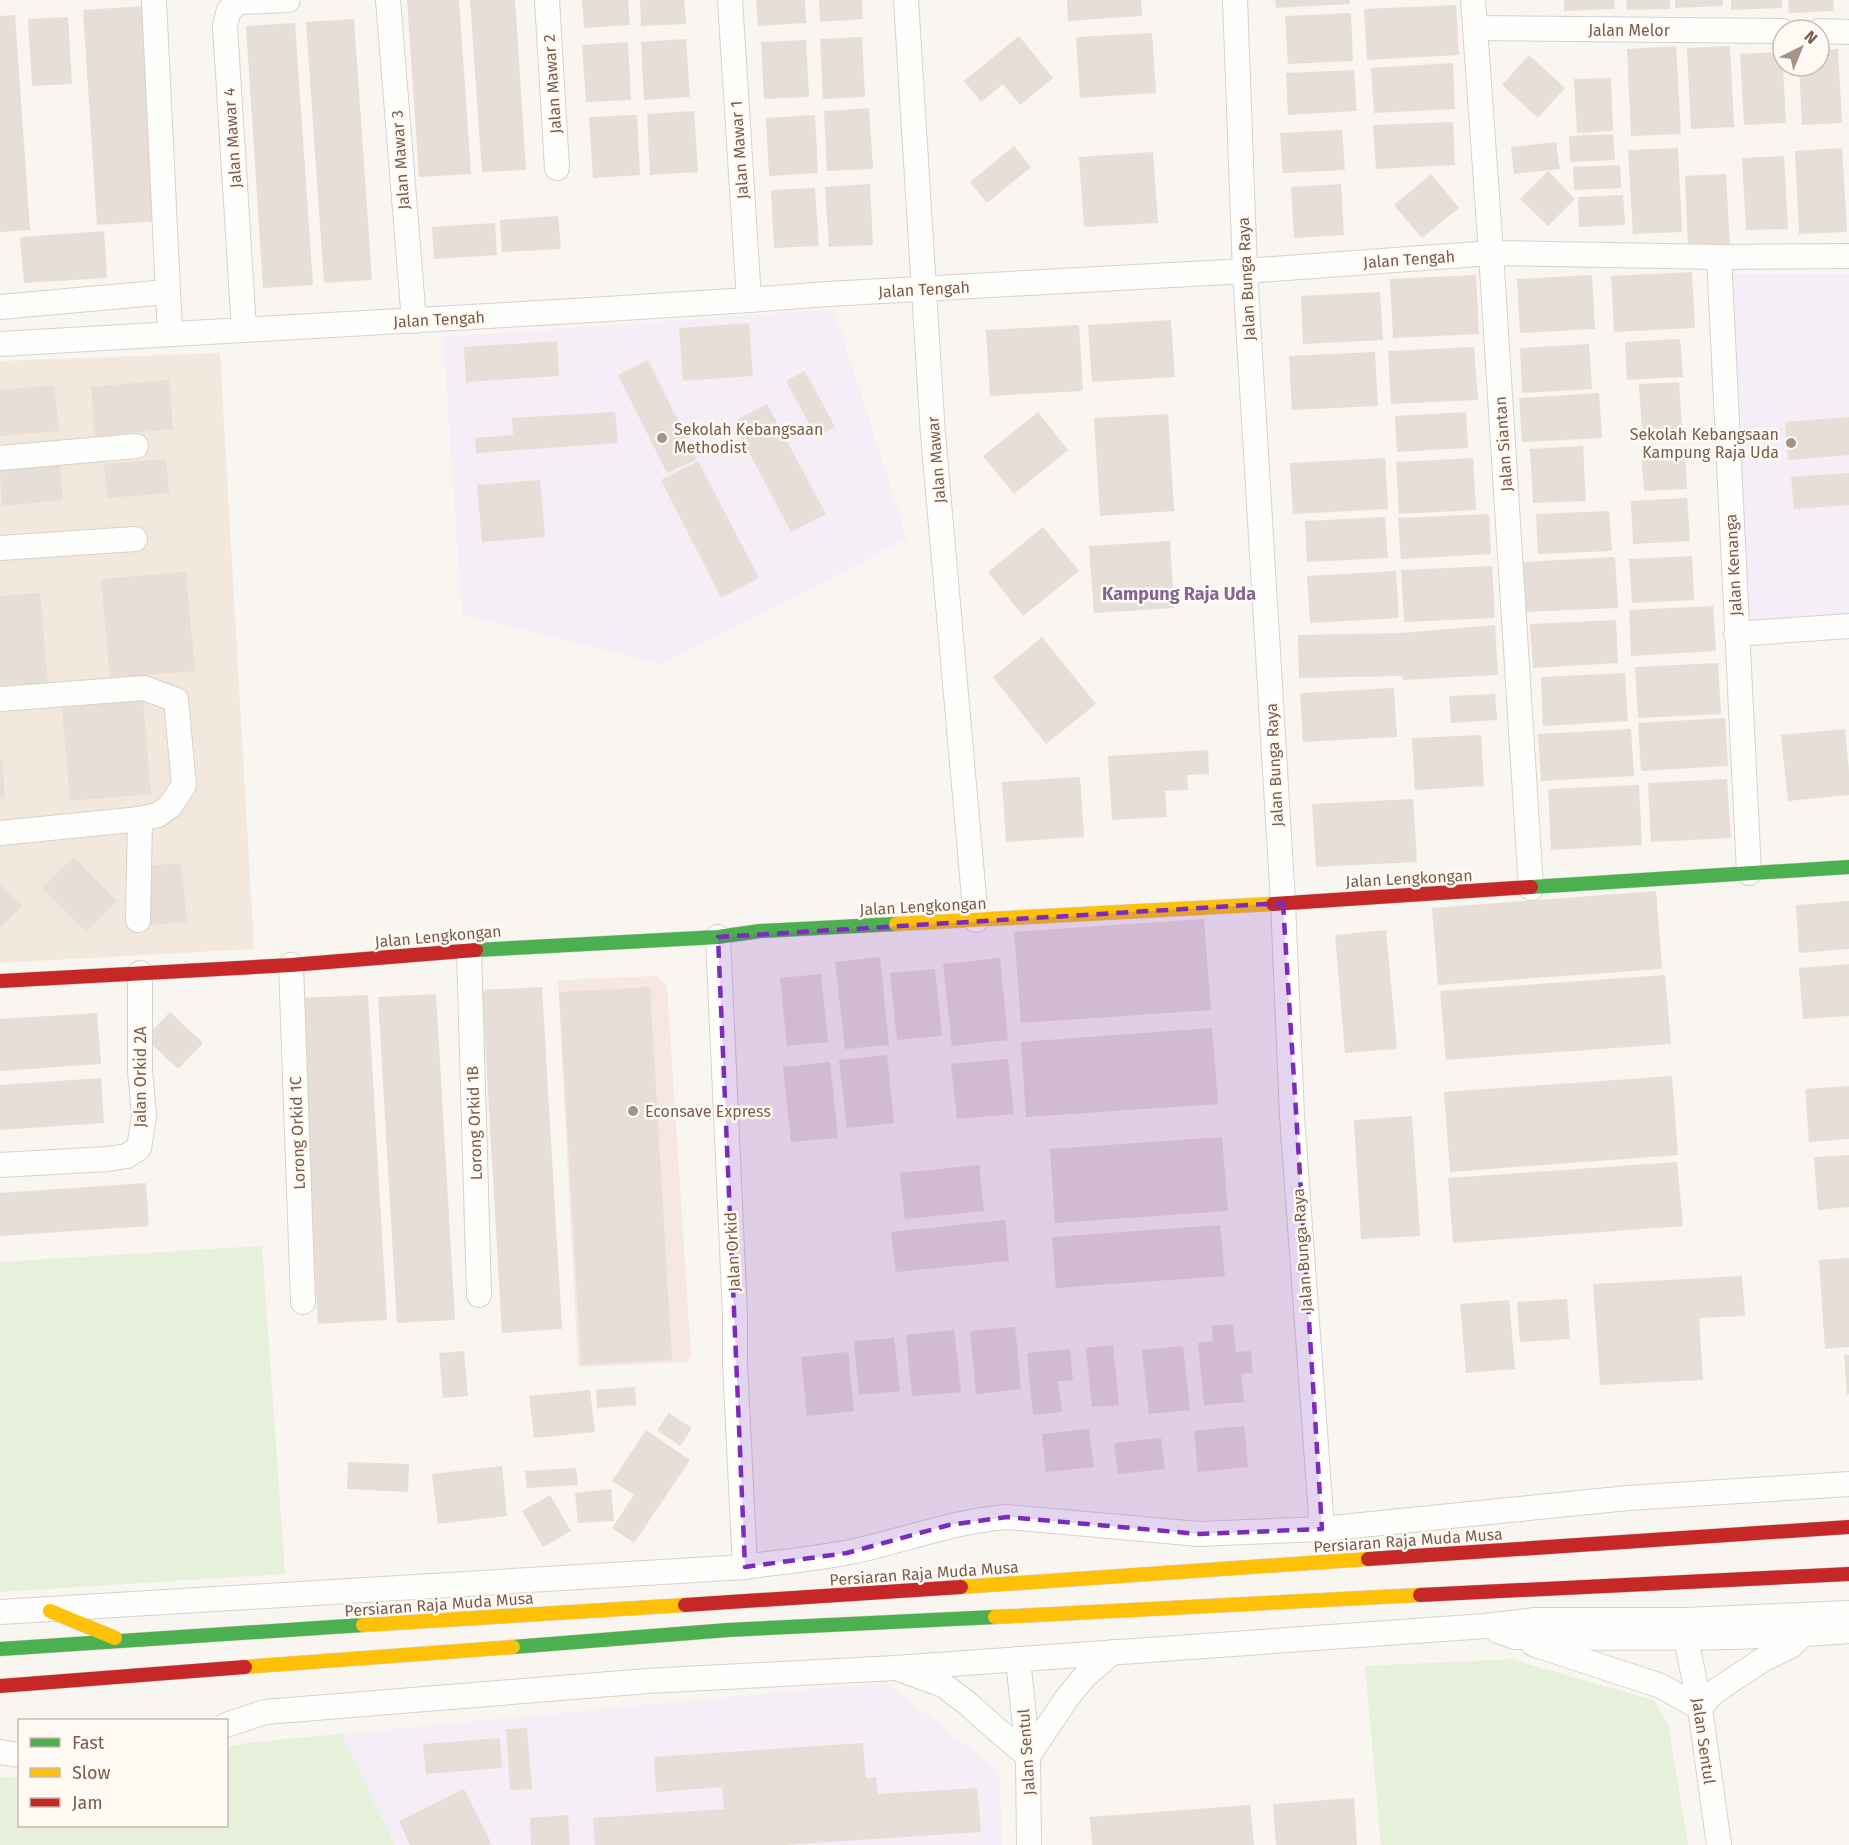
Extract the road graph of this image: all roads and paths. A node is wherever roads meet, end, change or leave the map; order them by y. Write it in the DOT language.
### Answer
graph roads {
  1 [pos="154,0"];
  2 [pos="288,0"];
  3 [pos="388,0"];
  4 [pos="547,0"];
  5 [pos="730,0"];
  6 [pos="906,0"];
  7 [pos="1235,0"];
  8 [pos="1473,0"];
  9 [pos="1475,28"];
  10 [pos="1771,31"];
  11 [pos="1831,31"];
  12 [pos="1849,32"];
  13 [pos="557,168"];
  14 [pos="1491,253"];
  15 [pos="1849,256"];
  16 [pos="1719,257"];
  17 [pos="1245,271"];
  18 [pos="924,289"];
  19 [pos="167,292"];
  20 [pos="748,300"];
  21 [pos="0,307"];
  22 [pos="414,321"];
  23 [pos="244,329"];
  24 [pos="170,333"];
  25 [pos="0,344"];
  26 [pos="136,446"];
  27 [pos="0,458"];
  28 [pos="135,539"];
  29 [pos="0,548"];
  30 [pos="1849,626"];
  31 [pos="1736,634"];
  32 [pos="0,699"];
  33 [pos="140,819"];
  34 [pos="0,834"];
  35 [pos="1849,867"];
  36 [pos="1749,873"];
  37 [pos="1530,888"];
  38 [pos="1283,903"];
  39 [pos="138,920"];
  40 [pos="976,920"];
  41 [pos="718,937"];
  42 [pos="469,950"];
  43 [pos="291,965"];
  44 [pos="140,973"];
  45 [pos="0,981"];
  46 [pos="0,1165"];
  47 [pos="479,1295"];
  48 [pos="303,1302"];
  49 [pos="1849,1484"];
  50 [pos="1849,1527"];
  51 [pos="1322,1529"];
  52 [pos="745,1567"];
  53 [pos="1849,1574"];
  54 [pos="50,1611"];
  55 [pos="0,1612"];
  56 [pos="1849,1613"];
  57 [pos="1485,1626"];
  58 [pos="1686,1629"];
  59 [pos="1849,1631"];
  60 [pos="1802,1635"];
  61 [pos="1515,1637"];
  62 [pos="123,1641"];
  63 [pos="0,1649"];
  64 [pos="1113,1652"];
  65 [pos="1018,1659"];
  66 [pos="895,1668"];
  67 [pos="0,1686"];
  68 [pos="1700,1708"];
  69 [pos="228,1724"];
  70 [pos="0,1752"];
  71 [pos="18,1755"];
  72 [pos="1028,1756"];
  73 [pos="1029,1845"];
  74 [pos="1719,1845"];
  1 -- 19 [label="street"];
  2 -- 23 [label="street, Jalan Mawar 4"];
  3 -- 22 [label="street, Jalan Mawar 3"];
  4 -- 13 [label="street, Jalan Mawar 2"];
  5 -- 20 [label="street, Jalan Mawar 1"];
  6 -- 18 [label="street, Jalan Mawar"];
  7 -- 17 [label="street, Jalan Bunga Raya"];
  8 -- 9 [label="street, Jalan Siantan"];
  9 -- 10 [label="street, Jalan Melor"];
  9 -- 14 [label="street, Jalan Siantan"];
  11 -- 12 [label="street"];
  14 -- 16 [label="street, Jalan Tengah"];
  14 -- 17 [label="street, Jalan Tengah"];
  14 -- 37 [label="street, Jalan Siantan"];
  15 -- 16 [label="street, Jalan Tengah"];
  16 -- 31 [label="street, Jalan Kenanga"];
  17 -- 18 [label="street, Jalan Tengah"];
  17 -- 38 [label="street, Jalan Bunga Raya"];
  18 -- 20 [label="street, Jalan Tengah"];
  18 -- 40 [label="street, Jalan Mawar"];
  19 -- 21 [label="street"];
  19 -- 24 [label="street"];
  20 -- 22 [label="street, Jalan Tengah"];
  22 -- 23 [label="street, Jalan Tengah"];
  23 -- 24 [label="street, Jalan Tengah"];
  24 -- 25 [label="street, Jalan Tengah"];
  26 -- 27 [label="street"];
  28 -- 29 [label="street"];
  30 -- 31 [label="street"];
  31 -- 36 [label="street, Jalan Kenanga"];
  32 -- 33 [label="street"];
  33 -- 34 [label="street"];
  33 -- 39 [label="street"];
  35 -- 36 [label="main road, Jalan Lengkongan"];
  36 -- 37 [label="main road, Jalan Lengkongan"];
  37 -- 38 [label="main road, Jalan Lengkongan"];
  38 -- 40 [label="main road, Jalan Lengkongan"];
  38 -- 51 [label="street, Jalan Bunga Raya"];
  40 -- 41 [label="main road, Jalan Lengkongan"];
  41 -- 42 [label="main road, Jalan Lengkongan"];
  41 -- 52 [label="street, Jalan Orkid"];
  42 -- 43 [label="main road, Jalan Lengkongan"];
  42 -- 47 [label="street, Lorong Orkid 1B"];
  43 -- 44 [label="main road, Jalan Lengkongan"];
  43 -- 48 [label="street, Lorong Orkid 1C"];
  44 -- 45 [label="main road, Jalan Lengkongan"];
  44 -- 46 [label="street, Jalan Orkid 2A"];
  49 -- 51 [label="street"];
  50 -- 62 [label="main road, Persiaran Raja Muda Musa"];
  51 -- 52 [label="street"];
  52 -- 54 [label="street"];
  53 -- 67 [label="main road"];
  54 -- 55 [label="street"];
  54 -- 62 [label="main road"];
  56 -- 58 [label="street"];
  57 -- 58 [label="street"];
  57 -- 61 [label="street"];
  57 -- 64 [label="street"];
  58 -- 60 [label="street"];
  58 -- 61 [label="street"];
  58 -- 68 [label="street, Jalan Sentul"];
  59 -- 60 [label="street"];
  60 -- 68 [label="street"];
  61 -- 68 [label="street"];
  62 -- 63 [label="main road, Persiaran Raja Muda Musa"];
  64 -- 65 [label="street"];
  64 -- 72 [label="street"];
  65 -- 66 [label="street"];
  65 -- 72 [label="street, Jalan Sentul"];
  66 -- 69 [label="street"];
  66 -- 72 [label="street"];
  68 -- 74 [label="street, Jalan Sentul"];
  70 -- 71 [label="street"];
  72 -- 73 [label="street, Jalan Sentul"];
}
